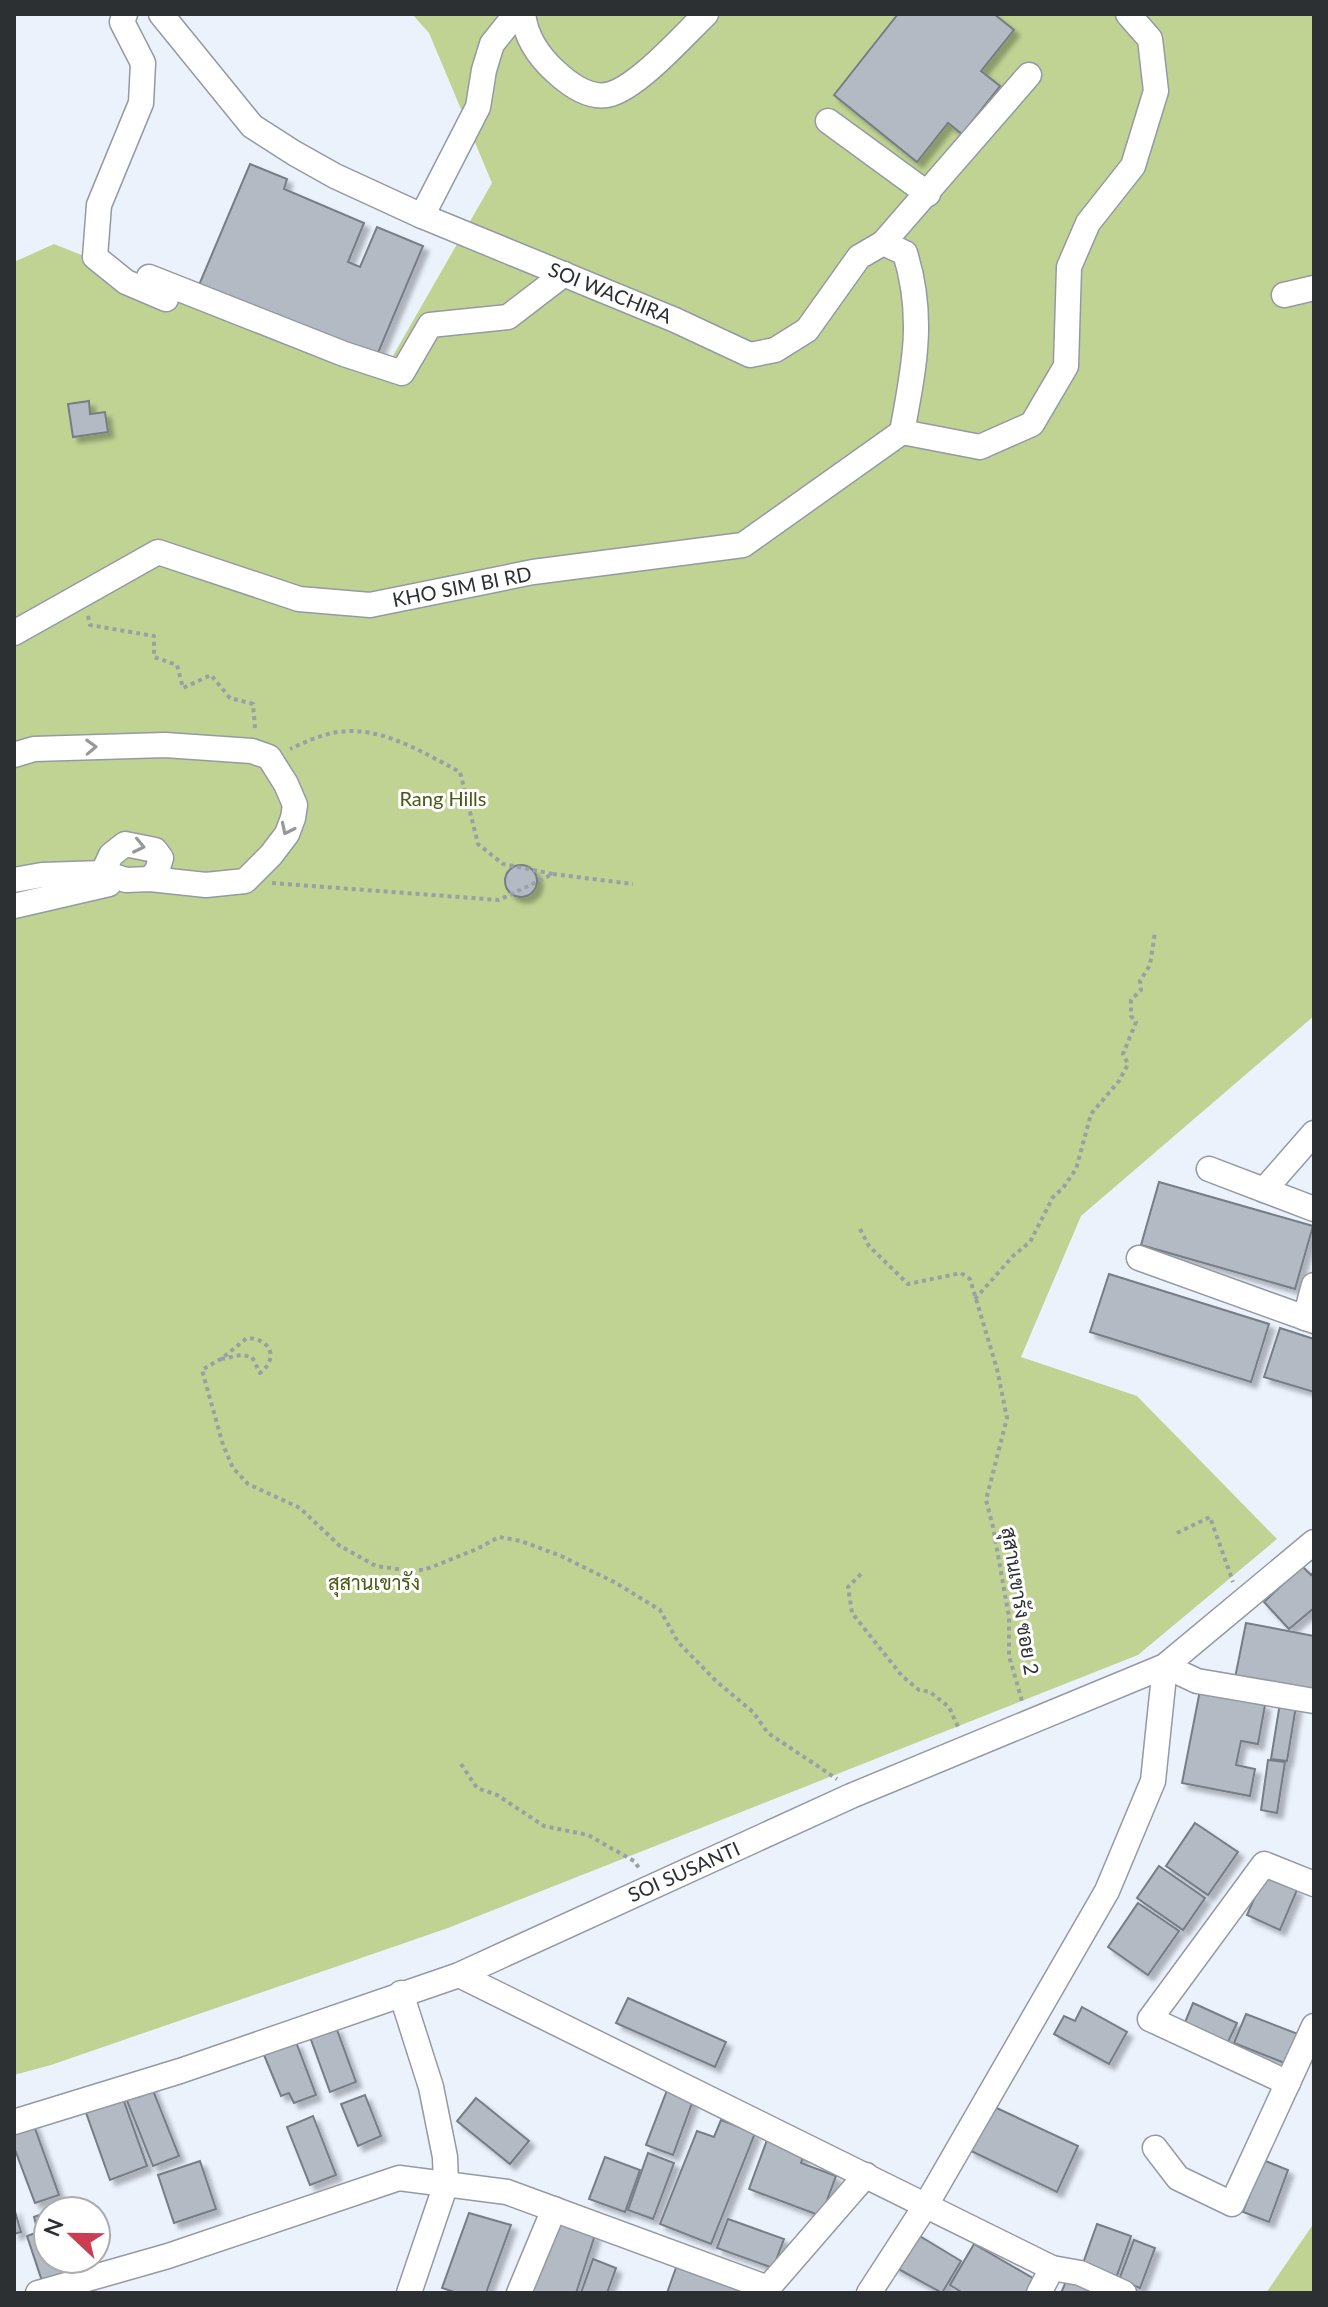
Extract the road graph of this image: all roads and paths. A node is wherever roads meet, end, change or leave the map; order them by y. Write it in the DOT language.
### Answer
graph roads {
  1 [pos="125,14"];
  2 [pos="161,14"];
  3 [pos="516,14"];
  4 [pos="523,14"];
  5 [pos="706,14"];
  6 [pos="1128,14"];
  7 [pos="1029,75"];
  8 [pos="828,121"];
  9 [pos="928,194"];
  10 [pos="422,216"];
  11 [pos="883,243"];
  12 [pos="564,274"];
  13 [pos="149,277"];
  14 [pos="1314,288"];
  15 [pos="1284,295"];
  16 [pos="203,314"];
  17 [pos="902,432"];
  18 [pos="84,594"];
  19 [pos="14,633"];
  20 [pos="256,732"];
  21 [pos="14,755"];
  22 [pos="269,757"];
  23 [pos="553,874"];
  24 [pos="14,880"];
  25 [pos="119,880"];
  26 [pos="245,881"];
  27 [pos="633,884"];
  28 [pos="14,906"];
  29 [pos="1155,932"];
  30 [pos="1314,1133"];
  31 [pos="1209,1169"];
  32 [pos="1264,1190"];
  33 [pos="1314,1209"];
  34 [pos="860,1229"];
  35 [pos="1139,1258"];
  36 [pos="1314,1285"];
  37 [pos="975,1299"];
  38 [pos="1310,1319"];
  39 [pos="221,1359"];
  40 [pos="1177,1533"];
  41 [pos="1314,1542"];
  42 [pos="861,1574"];
  43 [pos="1240,1604"];
  44 [pos="1165,1666"];
  45 [pos="1314,1701"];
  46 [pos="1030,1722"];
  47 [pos="968,1748"];
  48 [pos="461,1764"];
  49 [pos="851,1796"];
  50 [pos="1314,1884"];
  51 [pos="652,1887"];
  52 [pos="459,1975"];
  53 [pos="401,1993"];
  54 [pos="1314,2026"];
  55 [pos="1288,2083"];
  56 [pos="14,2122"];
  57 [pos="1155,2148"];
  58 [pos="866,2175"];
  59 [pos="446,2184"];
  60 [pos="926,2205"];
  61 [pos="554,2209"];
  62 [pos="1052,2268"];
  63 [pos="38,2293"];
  64 [pos="409,2293"];
  65 [pos="519,2293"];
  66 [pos="869,2293"];
  67 [pos="1039,2293"];
  68 [pos="1124,2293"];
  1 -- 16 [label="street"];
  2 -- 10 [label="street, SOI WACHIRA"];
  3 -- 10 [label="street"];
  4 -- 5 [label="street"];
  6 -- 17 [label="street"];
  7 -- 9 [label="street, SOI WACHIRA"];
  8 -- 9 [label="street"];
  9 -- 11 [label="street, SOI WACHIRA"];
  10 -- 12 [label="street, SOI WACHIRA"];
  11 -- 12 [label="street, SOI WACHIRA"];
  11 -- 17 [label="street"];
  12 -- 13 [label="street"];
  14 -- 15 [label="street"];
  17 -- 18 [label="street, KHO SIM BI RD"];
  18 -- 19 [label="street, KHO SIM BI RD"];
  18 -- 20 [label="path"];
  21 -- 22 [label="street, one-way"];
  22 -- 23 [label="path"];
  22 -- 26 [label="street, one-way"];
  23 -- 26 [label="path"];
  23 -- 27 [label="path"];
  24 -- 25 [label="street"];
  26 -- 25 [label="street, one-way"];
  25 -- 28 [label="street"];
  29 -- 37 [label="path"];
  30 -- 32 [label="street"];
  31 -- 32 [label="street"];
  32 -- 33 [label="street"];
  34 -- 37 [label="path"];
  35 -- 38 [label="street"];
  36 -- 38 [label="street"];
  37 -- 46 [label="path, สุสานเขารัง ซอย 2"];
  39 -- 39 [label="path"];
  39 -- 49 [label="path"];
  40 -- 43 [label="path"];
  41 -- 43 [label="street, SOI SUSANTI"];
  42 -- 47 [label="path"];
  43 -- 44 [label="street, SOI SUSANTI"];
  44 -- 45 [label="street"];
  44 -- 46 [label="street, SOI SUSANTI"];
  44 -- 60 [label="street"];
  46 -- 47 [label="street, SOI SUSANTI"];
  47 -- 49 [label="street, SOI SUSANTI"];
  48 -- 51 [label="path"];
  49 -- 51 [label="street, SOI SUSANTI"];
  50 -- 55 [label="street"];
  51 -- 52 [label="street, SOI SUSANTI"];
  52 -- 53 [label="street, SOI SUSANTI"];
  52 -- 58 [label="street"];
  53 -- 56 [label="street, SOI SUSANTI"];
  53 -- 59 [label="street"];
  54 -- 55 [label="street"];
  55 -- 57 [label="street"];
  58 -- 60 [label="street"];
  58 -- 61 [label="street"];
  59 -- 61 [label="street"];
  59 -- 63 [label="street"];
  59 -- 64 [label="street"];
  60 -- 62 [label="street"];
  60 -- 66 [label="street"];
  61 -- 65 [label="street"];
  62 -- 67 [label="street"];
  62 -- 68 [label="street"];
}
